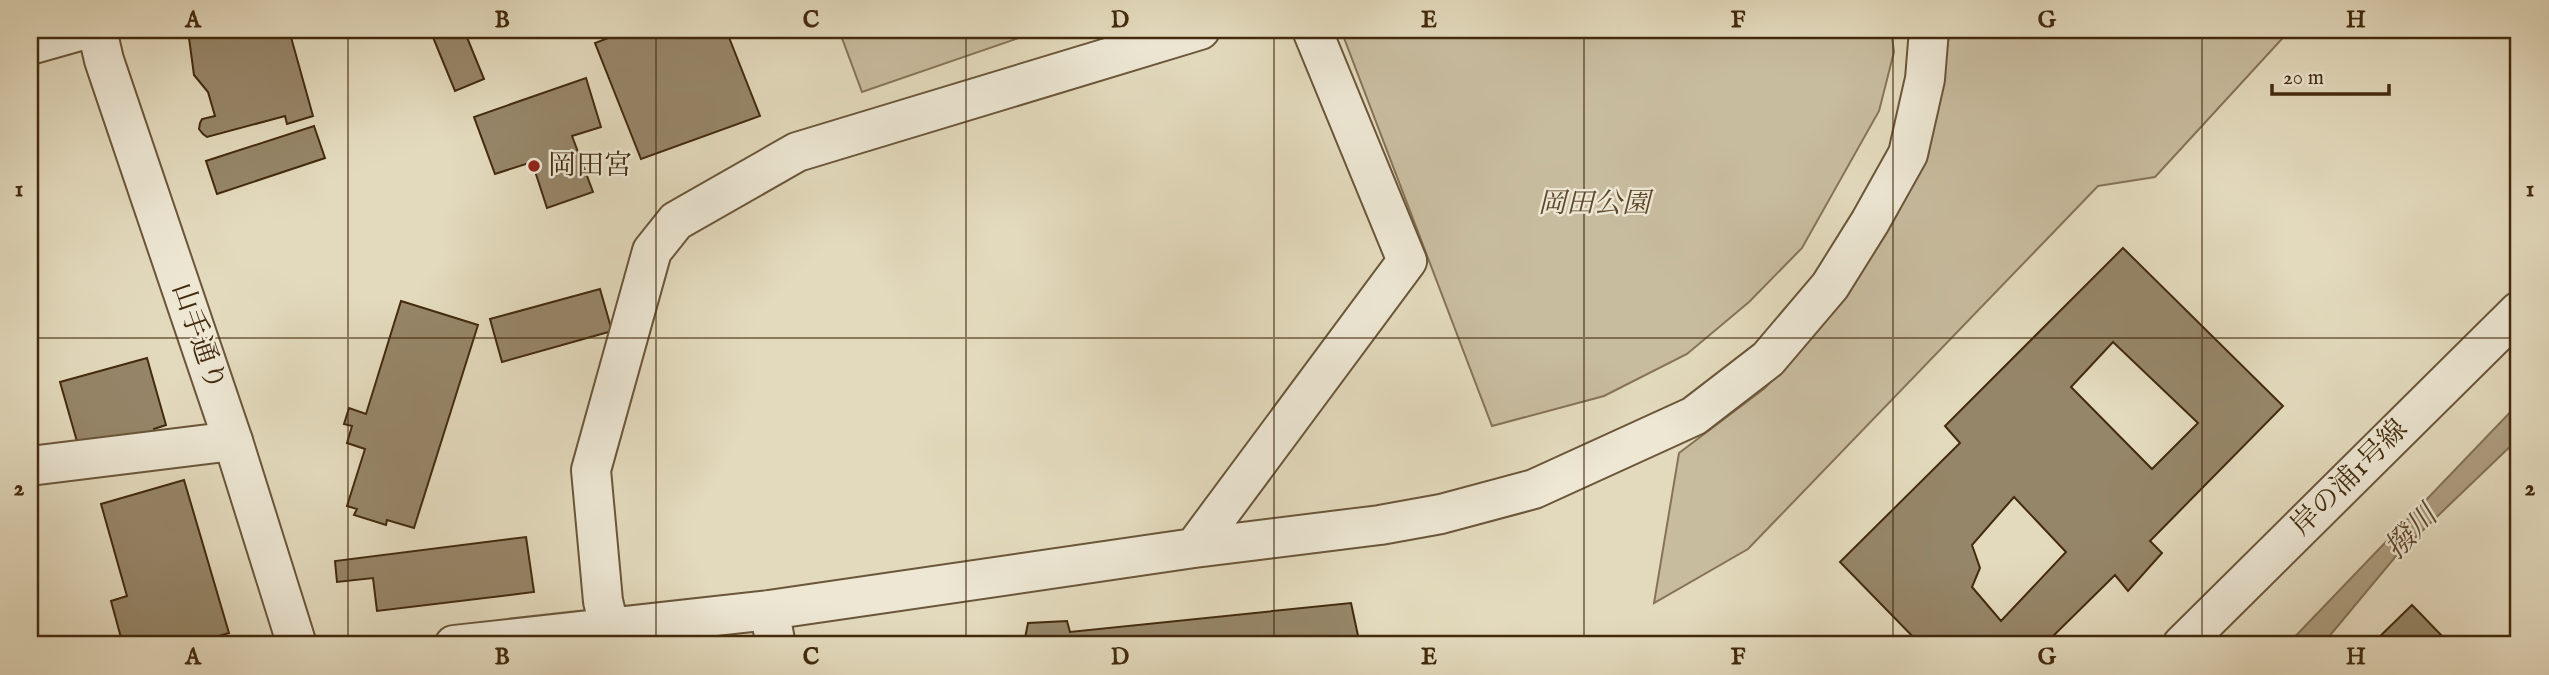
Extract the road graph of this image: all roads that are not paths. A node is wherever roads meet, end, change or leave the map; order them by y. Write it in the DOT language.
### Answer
graph roads {
  1 [pos="83,30"];
  2 [pos="97,30"];
  3 [pos="1200,30"];
  4 [pos="1312,30"];
  5 [pos="1929,30"];
  6 [pos="30,45"];
  7 [pos="2519,311"];
  8 [pos="233,441"];
  9 [pos="30,466"];
  10 [pos="1194,548"];
  11 [pos="609,626"];
  12 [pos="773,627"];
  13 [pos="297,645"];
  14 [pos="454,645"];
  15 [pos="2182,645"];
  1 -- 6 [label="street"];
  2 -- 8 [label="street, 山手通り"];
  3 -- 11 [label="street"];
  4 -- 10 [label="street"];
  5 -- 10 [label="street"];
  7 -- 15 [label="street, 岸の浦1号線"];
  8 -- 9 [label="street"];
  8 -- 13 [label="street, 山手通り"];
  10 -- 12 [label="street"];
  11 -- 12 [label="street"];
  11 -- 14 [label="street"];
}
